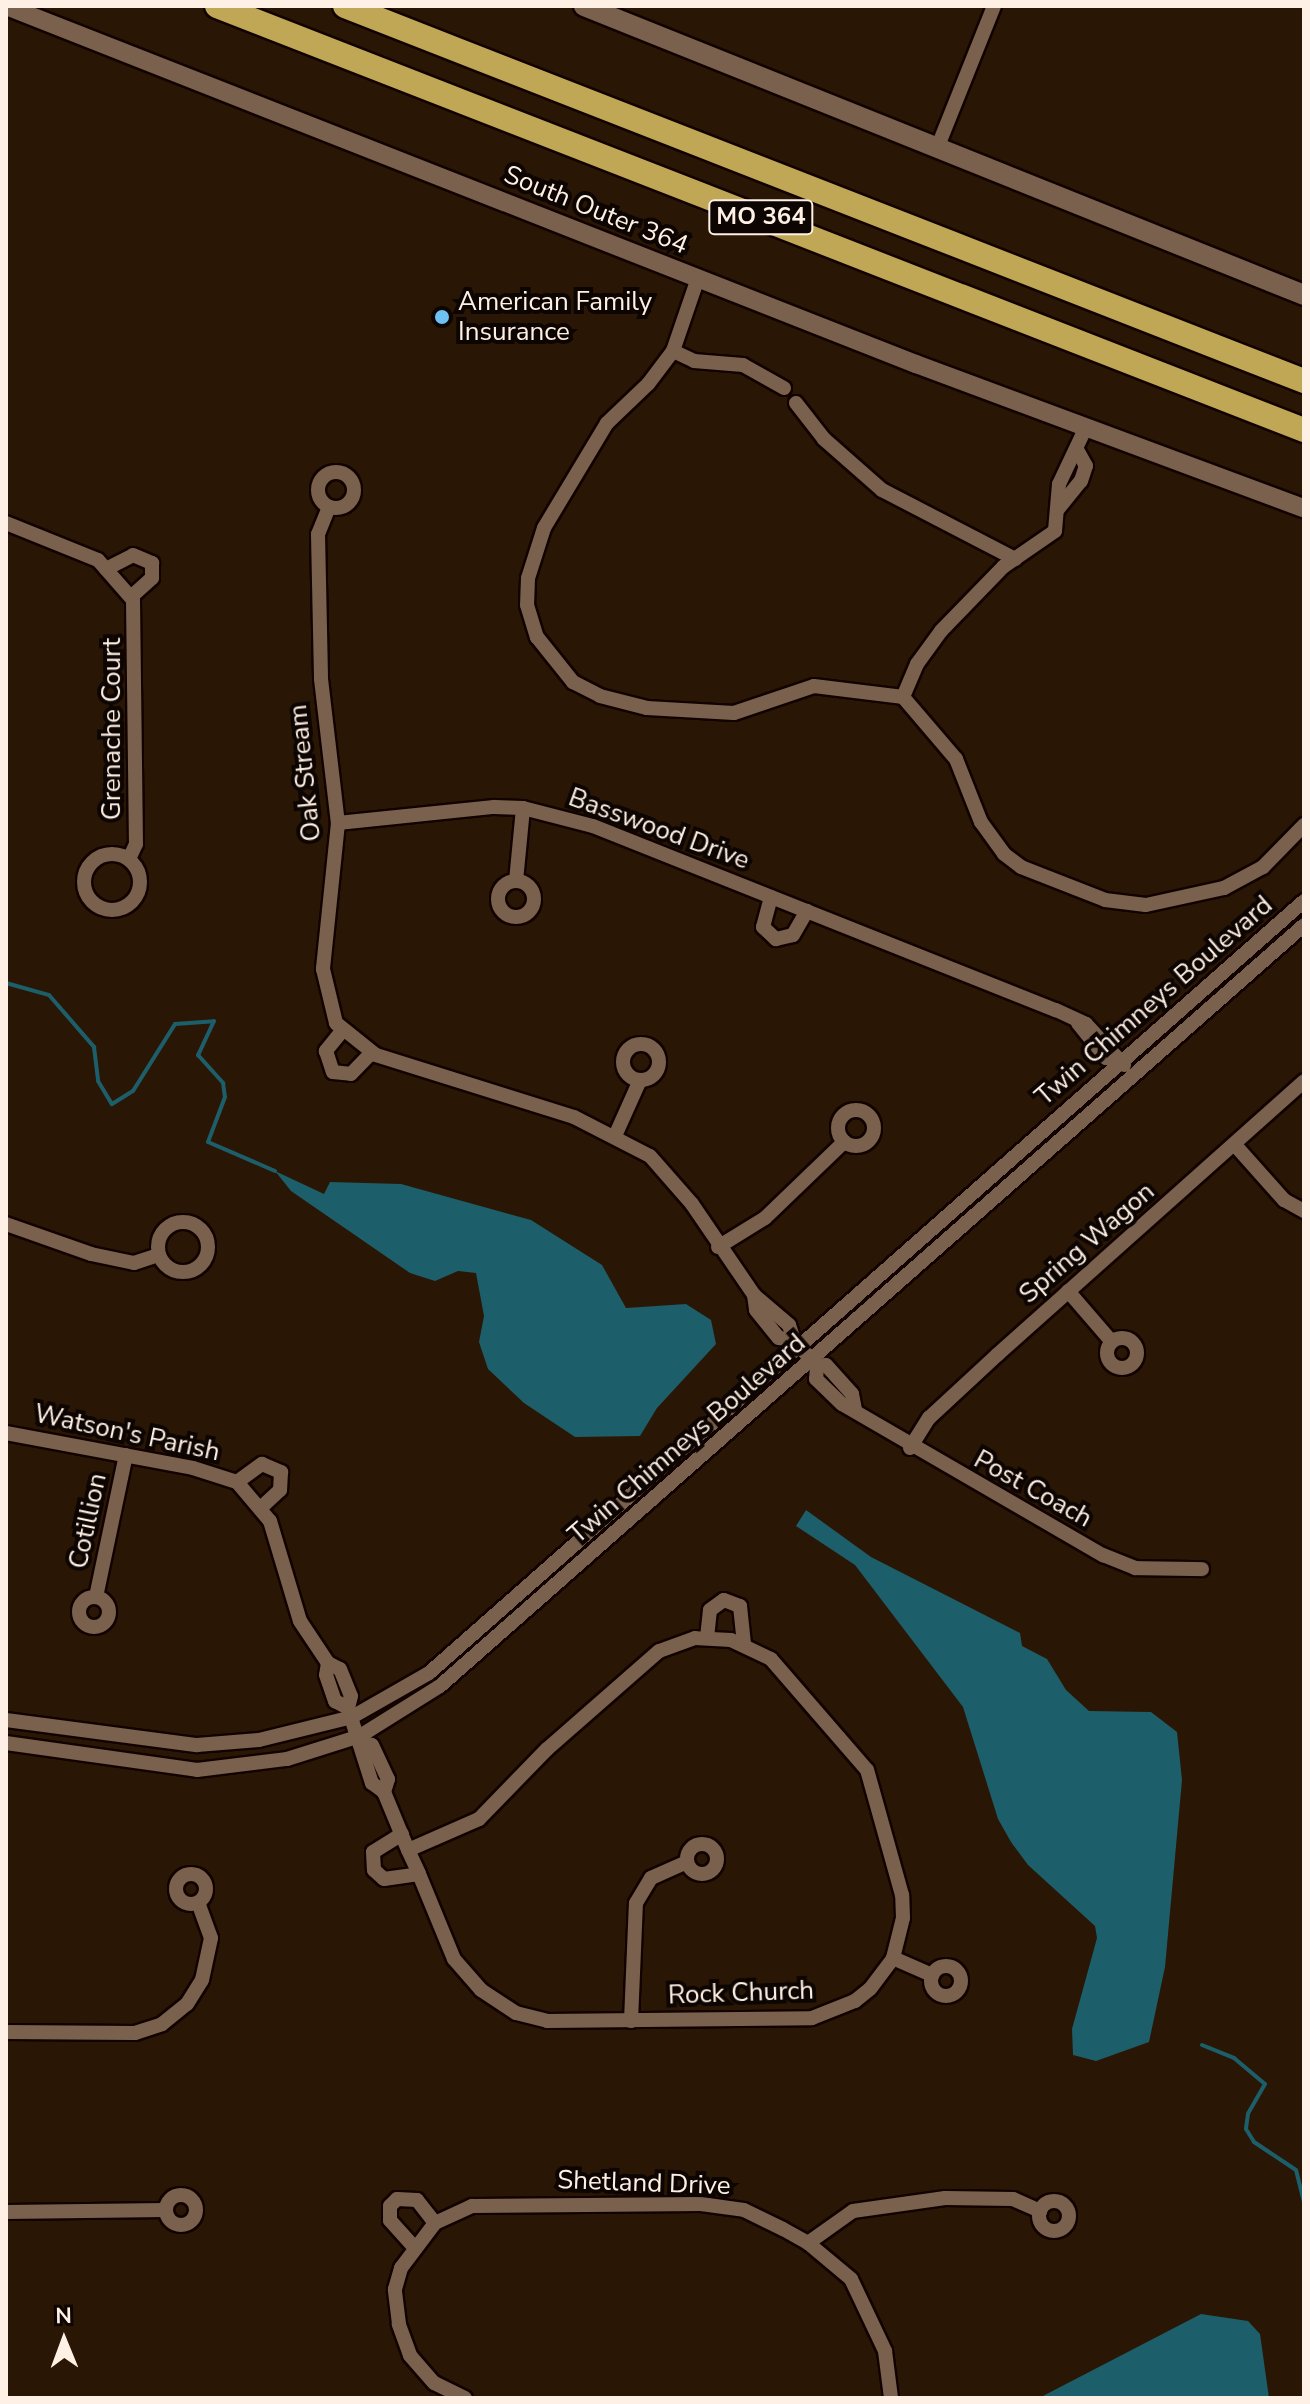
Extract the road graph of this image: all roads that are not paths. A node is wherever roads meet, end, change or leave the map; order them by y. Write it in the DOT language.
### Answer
graph roads {
  1 [pos="6,6"];
  2 [pos="217,6"];
  3 [pos="345,6"];
  4 [pos="584,6"];
  5 [pos="994,6"];
  6 [pos="938,146"];
  7 [pos="698,278"];
  8 [pos="1304,295"];
  9 [pos="673,351"];
  10 [pos="1304,381"];
  11 [pos="784,388"];
  12 [pos="796,403"];
  13 [pos="1086,427"];
  14 [pos="1304,430"];
  15 [pos="329,507"];
  16 [pos="1304,508"];
  17 [pos="6,523"];
  18 [pos="1015,559"];
  19 [pos="106,569"];
  20 [pos="131,597"];
  21 [pos="903,697"];
  22 [pos="523,808"];
  23 [pos="338,823"];
  24 [pos="1304,825"];
  25 [pos="129,859"];
  26 [pos="516,881"];
  27 [pos="771,897"];
  28 [pos="1304,901"];
  29 [pos="807,911"];
  30 [pos="1304,925"];
  31 [pos="342,1031"];
  32 [pos="371,1053"];
  33 [pos="1119,1060"];
  34 [pos="1134,1076"];
  35 [pos="640,1080"];
  36 [pos="1304,1081"];
  37 [pos="615,1136"];
  38 [pos="844,1142"];
  39 [pos="1235,1145"];
  40 [pos="1304,1211"];
  41 [pos="6,1224"];
  42 [pos="718,1247"];
  43 [pos="159,1255"];
  44 [pos="1068,1291"];
  45 [pos="1112,1342"];
  46 [pos="797,1344"];
  47 [pos="815,1364"];
  48 [pos="6,1433"];
  49 [pos="910,1448"];
  50 [pos="126,1455"];
  51 [pos="237,1482"];
  52 [pos="261,1508"];
  53 [pos="1202,1569"];
  54 [pos="96,1597"];
  55 [pos="707,1638"];
  56 [pos="744,1644"];
  57 [pos="350,1712"];
  58 [pos="6,1720"];
  59 [pos="361,1739"];
  60 [pos="6,1743"];
  61 [pos="402,1834"];
  62 [pos="408,1850"];
  63 [pos="687,1862"];
  64 [pos="419,1874"];
  65 [pos="198,1902"];
  66 [pos="893,1958"];
  67 [pos="932,1975"];
  68 [pos="631,2021"];
  69 [pos="6,2032"];
  70 [pos="166,2210"];
  71 [pos="1040,2211"];
  72 [pos="6,2212"];
  73 [pos="435,2223"];
  74 [pos="808,2243"];
  75 [pos="414,2247"];
  76 [pos="465,2398"];
  77 [pos="891,2398"];
  1 -- 7 [label="street, South Outer 364"];
  2 -- 14 [label="highway, MO 364"];
  3 -- 10 [label="highway, MO 364"];
  4 -- 6 [label="main road"];
  5 -- 6 [label="street"];
  6 -- 8 [label="main road"];
  7 -- 9 [label="street"];
  7 -- 13 [label="street, South Outer 364"];
  9 -- 11 [label="street"];
  9 -- 21 [label="street"];
  12 -- 18 [label="street"];
  13 -- 16 [label="street, South Outer 364"];
  13 -- 18 [label="street"];
  15 -- 23 [label="street, Oak Stream"];
  17 -- 19 [label="street"];
  18 -- 21 [label="street"];
  19 -- 20 [label="street"];
  19 -- 20 [label="street"];
  20 -- 25 [label="street, Grenache Court"];
  21 -- 24 [label="street"];
  22 -- 23 [label="street, Basswood Drive"];
  22 -- 26 [label="street"];
  22 -- 27 [label="street, Basswood Drive"];
  23 -- 31 [label="street, Oak Stream"];
  25 -- 25 [label="street, Grenache Court"];
  27 -- 29 [label="street, Basswood Drive"];
  27 -- 29 [label="street, Basswood Drive"];
  28 -- 33 [label="street, Twin Chimneys Boulevard"];
  29 -- 33 [label="street, Basswood Drive"];
  30 -- 34 [label="street, Twin Chimneys Boulevard"];
  31 -- 32 [label="street"];
  31 -- 32 [label="street"];
  32 -- 37 [label="street"];
  33 -- 34 [label="street, Basswood Drive"];
  33 -- 46 [label="street, Twin Chimneys Boulevard"];
  34 -- 47 [label="street, Twin Chimneys Boulevard"];
  35 -- 37 [label="street"];
  36 -- 39 [label="street, Spring Wagon"];
  37 -- 42 [label="street"];
  38 -- 42 [label="street"];
  39 -- 40 [label="street"];
  39 -- 44 [label="street, Spring Wagon"];
  41 -- 43 [label="street"];
  42 -- 46 [label="street"];
  44 -- 45 [label="street"];
  44 -- 49 [label="street, Spring Wagon"];
  46 -- 47 [label="street"];
  46 -- 57 [label="street, Twin Chimneys Boulevard"];
  47 -- 49 [label="street, Post Coach"];
  47 -- 59 [label="street, Twin Chimneys Boulevard"];
  48 -- 50 [label="street, Watson's Parish"];
  49 -- 53 [label="street, Post Coach"];
  50 -- 51 [label="street, Watson's Parish"];
  50 -- 54 [label="street, Cotillion"];
  51 -- 52 [label="street, Watson's Parish"];
  51 -- 52 [label="street, Watson's Parish"];
  52 -- 57 [label="street, Watson's Parish"];
  55 -- 56 [label="street, Rock Church"];
  55 -- 56 [label="street"];
  55 -- 62 [label="street, Rock Church"];
  56 -- 66 [label="street, Rock Church"];
  57 -- 58 [label="street, Twin Chimneys Boulevard"];
  57 -- 59 [label="street, Watson's Parish"];
  59 -- 60 [label="street, Twin Chimneys Boulevard"];
  59 -- 61 [label="street, Rock Church"];
  61 -- 62 [label="street, Rock Church"];
  61 -- 64 [label="street"];
  62 -- 64 [label="street, Rock Church"];
  63 -- 68 [label="street"];
  64 -- 68 [label="street, Rock Church"];
  65 -- 69 [label="street"];
  66 -- 67 [label="street"];
  66 -- 68 [label="street, Rock Church"];
  70 -- 72 [label="street"];
  71 -- 74 [label="street"];
  73 -- 74 [label="street, Shetland Drive"];
  73 -- 75 [label="street, Shetland Drive"];
  73 -- 75 [label="street"];
  74 -- 77 [label="street, Shetland Drive"];
  75 -- 76 [label="street, Shetland Drive"];
}
